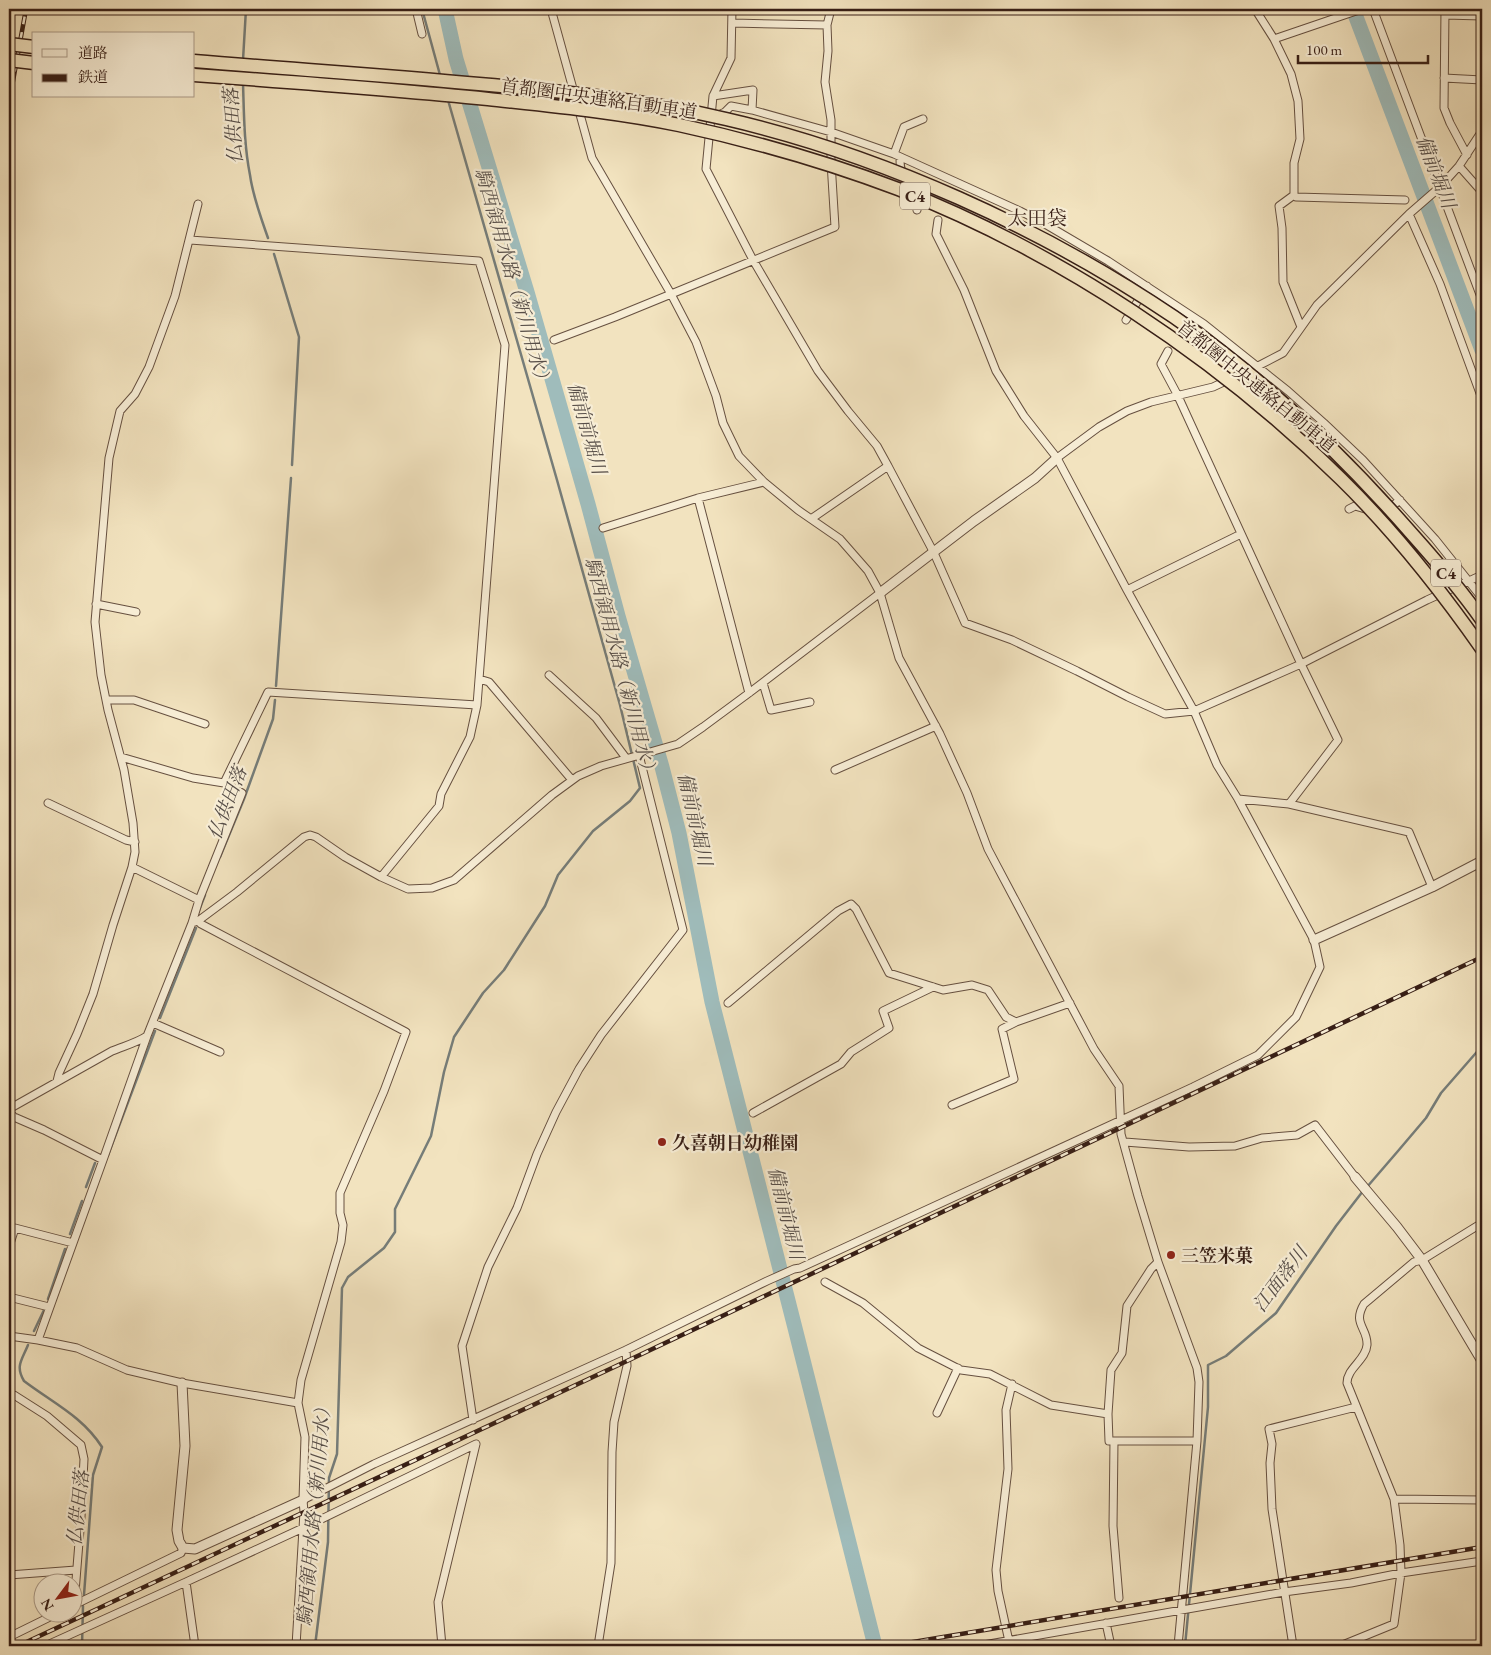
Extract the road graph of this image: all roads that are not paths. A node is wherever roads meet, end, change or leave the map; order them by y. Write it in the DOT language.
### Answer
graph roads {
  1 [pos="416,9"];
  2 [pos="551,9"];
  3 [pos="732,9"];
  4 [pos="831,9"];
  5 [pos="1255,9"];
  6 [pos="1362,9"];
  7 [pos="1373,9"];
  8 [pos="1445,12"];
  9 [pos="1482,16"];
  10 [pos="732,23"];
  11 [pos="827,25"];
  12 [pos="422,34"];
  13 [pos="1274,40"];
  14 [pos="9,44"];
  15 [pos="32,47"];
  16 [pos="9,60"];
  17 [pos="195,61"];
  18 [pos="32,63"];
  19 [pos="195,75"];
  20 [pos="1444,78"];
  21 [pos="1482,80"];
  22 [pos="713,96"];
  23 [pos="752,110"];
  24 [pos="711,118"];
  25 [pos="923,119"];
  26 [pos="1482,131"];
  27 [pos="831,132"];
  28 [pos="897,155"];
  29 [pos="1467,155"];
  30 [pos="1459,166"];
  31 [pos="1440,187"];
  32 [pos="1482,192"];
  33 [pos="1294,195"];
  34 [pos="1405,200"];
  35 [pos="198,204"];
  36 [pos="917,210"];
  37 [pos="1409,214"];
  38 [pos="938,220"];
  39 [pos="190,240"];
  40 [pos="753,260"];
  41 [pos="1147,286"];
  42 [pos="671,294"];
  43 [pos="1482,300"];
  44 [pos="1126,320"];
  45 [pos="1301,327"];
  46 [pos="554,340"];
  47 [pos="1168,351"];
  48 [pos="1258,366"];
  49 [pos="1177,394"];
  50 [pos="1481,396"];
  51 [pos="1057,458"];
  52 [pos="888,466"];
  53 [pos="764,482"];
  54 [pos="698,498"];
  55 [pos="1400,500"];
  56 [pos="1349,509"];
  57 [pos="811,518"];
  58 [pos="603,528"];
  59 [pos="1241,534"];
  60 [pos="934,553"];
  61 [pos="1482,575"];
  62 [pos="1469,581"];
  63 [pos="1127,590"];
  64 [pos="880,593"];
  65 [pos="1482,598"];
  66 [pos="96,604"];
  67 [pos="136,612"];
  68 [pos="1482,620"];
  69 [pos="1482,649"];
  70 [pos="1301,664"];
  71 [pos="549,675"];
  72 [pos="479,679"];
  73 [pos="763,682"];
  74 [pos="749,693"];
  75 [pos="106,700"];
  76 [pos="810,702"];
  77 [pos="477,706"];
  78 [pos="1194,711"];
  79 [pos="205,724"];
  80 [pos="936,726"];
  81 [pos="639,755"];
  82 [pos="121,757"];
  83 [pos="626,758"];
  84 [pos="835,770"];
  85 [pos="572,780"];
  86 [pos="224,783"];
  87 [pos="1238,799"];
  88 [pos="48,803"];
  89 [pos="1289,804"];
  90 [pos="135,842"];
  91 [pos="1482,861"];
  92 [pos="132,867"];
  93 [pos="381,877"];
  94 [pos="1432,887"];
  95 [pos="199,900"];
  96 [pos="195,922"];
  97 [pos="1314,940"];
  98 [pos="933,987"];
  99 [pos="1070,1002"];
  100 [pos="728,1003"];
  101 [pos="1016,1022"];
  102 [pos="153,1023"];
  103 [pos="147,1036"];
  104 [pos="220,1052"];
  105 [pos="58,1081"];
  106 [pos="952,1105"];
  107 [pos="9,1110"];
  108 [pos="753,1113"];
  109 [pos="1121,1120"];
  110 [pos="1125,1142"];
  111 [pos="103,1160"];
  112 [pos="1355,1177"];
  113 [pos="1482,1223"];
  114 [pos="73,1243"];
  115 [pos="9,1247"];
  116 [pos="1422,1260"];
  117 [pos="1158,1262"];
  118 [pos="825,1282"];
  119 [pos="9,1297"];
  120 [pos="49,1307"];
  121 [pos="9,1336"];
  122 [pos="38,1340"];
  123 [pos="626,1350"];
  124 [pos="1482,1361"];
  125 [pos="958,1368"];
  126 [pos="182,1383"];
  127 [pos="1012,1384"];
  128 [pos="9,1395"];
  129 [pos="298,1403"];
  130 [pos="1356,1407"];
  131 [pos="936,1413"];
  132 [pos="1108,1414"];
  133 [pos="473,1420"];
  134 [pos="1196,1440"];
  135 [pos="1114,1441"];
  136 [pos="1394,1499"];
  137 [pos="303,1500"];
  138 [pos="1482,1500"];
  139 [pos="303,1528"];
  140 [pos="183,1548"];
  141 [pos="1482,1561"];
  142 [pos="76,1570"];
  143 [pos="1400,1573"];
  144 [pos="9,1575"];
  145 [pos="186,1582"];
  146 [pos="1284,1592"];
  147 [pos="1119,1598"];
  148 [pos="82,1602"];
  149 [pos="1180,1610"];
  150 [pos="40,1622"];
  151 [pos="1106,1623"];
  152 [pos="9,1637"];
  153 [pos="1009,1644"];
  154 [pos="44,1646"];
  155 [pos="195,1646"];
  156 [pos="296,1646"];
  157 [pos="442,1646"];
  158 [pos="598,1646"];
  159 [pos="978,1646"];
  160 [pos="1111,1646"];
  161 [pos="1178,1646"];
  162 [pos="1293,1646"];
  163 [pos="1340,1646"];
  1 -- 12 [label="street"];
  2 -- 42 [label="street"];
  3 -- 10 [label="street"];
  4 -- 11 [label="street"];
  5 -- 13 [label="street"];
  6 -- 13 [label="street"];
  7 -- 31 [label="street"];
  8 -- 9 [label="street"];
  8 -- 20 [label="street"];
  10 -- 11 [label="street"];
  10 -- 22 [label="street"];
  11 -- 27 [label="street"];
  13 -- 33 [label="street"];
  14 -- 15 [label="highway, bridge"];
  16 -- 18 [label="highway, bridge"];
  17 -- 68 [label="highway, 首都圏中央連絡自動車道 / C4, bridge"];
  19 -- 69 [label="highway, 首都圏中央連絡自動車道 / C4, bridge"];
  20 -- 21 [label="street"];
  20 -- 29 [label="street"];
  22 -- 23 [label="street"];
  22 -- 24 [label="street"];
  23 -- 24 [label="street"];
  23 -- 27 [label="street"];
  24 -- 40 [label="street"];
  25 -- 28 [label="street"];
  26 -- 29 [label="street"];
  27 -- 28 [label="street"];
  27 -- 40 [label="street"];
  28 -- 36 [label="street"];
  28 -- 41 [label="street"];
  29 -- 30 [label="street"];
  30 -- 31 [label="street"];
  30 -- 32 [label="street"];
  31 -- 37 [label="street"];
  31 -- 43 [label="street"];
  33 -- 34 [label="street"];
  33 -- 45 [label="street"];
  35 -- 39 [label="street"];
  37 -- 45 [label="street"];
  37 -- 50 [label="street"];
  38 -- 51 [label="street"];
  39 -- 66 [label="street"];
  39 -- 72 [label="street"];
  40 -- 42 [label="street"];
  40 -- 52 [label="street"];
  41 -- 44 [label="street"];
  41 -- 48 [label="street"];
  42 -- 46 [label="street"];
  42 -- 53 [label="street"];
  45 -- 48 [label="street"];
  47 -- 49 [label="street"];
  48 -- 49 [label="street"];
  48 -- 55 [label="street"];
  49 -- 51 [label="street"];
  49 -- 59 [label="street"];
  51 -- 60 [label="street"];
  51 -- 63 [label="street"];
  52 -- 57 [label="street"];
  52 -- 60 [label="street"];
  53 -- 54 [label="street"];
  53 -- 57 [label="street"];
  54 -- 58 [label="street"];
  54 -- 74 [label="street"];
  55 -- 56 [label="street"];
  55 -- 62 [label="street"];
  57 -- 64 [label="street"];
  59 -- 63 [label="street"];
  59 -- 70 [label="street"];
  60 -- 64 [label="street"];
  60 -- 78 [label="street"];
  61 -- 62 [label="street"];
  62 -- 65 [label="street"];
  62 -- 70 [label="street"];
  63 -- 78 [label="street"];
  64 -- 73 [label="street"];
  64 -- 80 [label="street"];
  66 -- 67 [label="street"];
  66 -- 75 [label="street"];
  70 -- 78 [label="street"];
  70 -- 89 [label="street"];
  71 -- 83 [label="street"];
  72 -- 77 [label="street"];
  72 -- 85 [label="street"];
  73 -- 74 [label="street"];
  73 -- 76 [label="street"];
  74 -- 81 [label="street"];
  75 -- 79 [label="street"];
  75 -- 82 [label="street"];
  77 -- 86 [label="street"];
  77 -- 93 [label="street"];
  78 -- 87 [label="street"];
  80 -- 84 [label="street"];
  80 -- 99 [label="street"];
  81 -- 83 [label="street"];
  81 -- 133 [label="street"];
  82 -- 86 [label="street"];
  82 -- 90 [label="street"];
  83 -- 85 [label="street"];
  85 -- 93 [label="street"];
  86 -- 95 [label="street"];
  87 -- 89 [label="street"];
  87 -- 97 [label="street"];
  88 -- 90 [label="street"];
  89 -- 94 [label="street"];
  90 -- 92 [label="street"];
  91 -- 94 [label="street"];
  92 -- 95 [label="street"];
  92 -- 105 [label="street"];
  93 -- 96 [label="street"];
  94 -- 97 [label="street"];
  95 -- 96 [label="street"];
  96 -- 102 [label="street"];
  96 -- 129 [label="street"];
  97 -- 109 [label="street"];
  98 -- 100 [label="street"];
  98 -- 101 [label="street"];
  98 -- 108 [label="street"];
  99 -- 101 [label="street"];
  99 -- 109 [label="street"];
  101 -- 106 [label="street"];
  102 -- 103 [label="street"];
  102 -- 104 [label="street"];
  103 -- 105 [label="street"];
  103 -- 111 [label="street"];
  105 -- 107 [label="street"];
  107 -- 111 [label="street"];
  109 -- 110 [label="street"];
  109 -- 123 [label="street"];
  110 -- 112 [label="street"];
  110 -- 117 [label="street"];
  111 -- 114 [label="street"];
  112 -- 116 [label="street"];
  113 -- 116 [label="street"];
  114 -- 115 [label="street"];
  114 -- 120 [label="street"];
  116 -- 124 [label="street"];
  116 -- 130 [label="street"];
  117 -- 132 [label="street"];
  117 -- 134 [label="street"];
  118 -- 125 [label="street"];
  119 -- 120 [label="street"];
  120 -- 122 [label="street"];
  121 -- 122 [label="street"];
  122 -- 126 [label="street"];
  123 -- 133 [label="street"];
  123 -- 158 [label="street"];
  125 -- 127 [label="street"];
  125 -- 131 [label="street"];
  126 -- 129 [label="street"];
  126 -- 140 [label="street"];
  127 -- 132 [label="street"];
  127 -- 153 [label="street"];
  128 -- 142 [label="street"];
  129 -- 137 [label="street"];
  130 -- 136 [label="street"];
  130 -- 146 [label="street"];
  132 -- 135 [label="street"];
  133 -- 137 [label="street"];
  134 -- 135 [label="street"];
  134 -- 149 [label="street"];
  135 -- 147 [label="street"];
  136 -- 138 [label="street"];
  136 -- 143 [label="street"];
  137 -- 139 [label="street"];
  137 -- 140 [label="street"];
  139 -- 145 [label="street"];
  139 -- 156 [label="street"];
  139 -- 157 [label="street"];
  140 -- 148 [label="street"];
  141 -- 143 [label="street"];
  142 -- 144 [label="street"];
  143 -- 146 [label="street"];
  143 -- 163 [label="street"];
  145 -- 154 [label="street"];
  145 -- 155 [label="street"];
  146 -- 149 [label="street"];
  146 -- 162 [label="street"];
  149 -- 151 [label="street"];
  149 -- 161 [label="street"];
  150 -- 152 [label="street"];
  151 -- 153 [label="street"];
  151 -- 160 [label="street"];
  153 -- 159 [label="street"];
}
